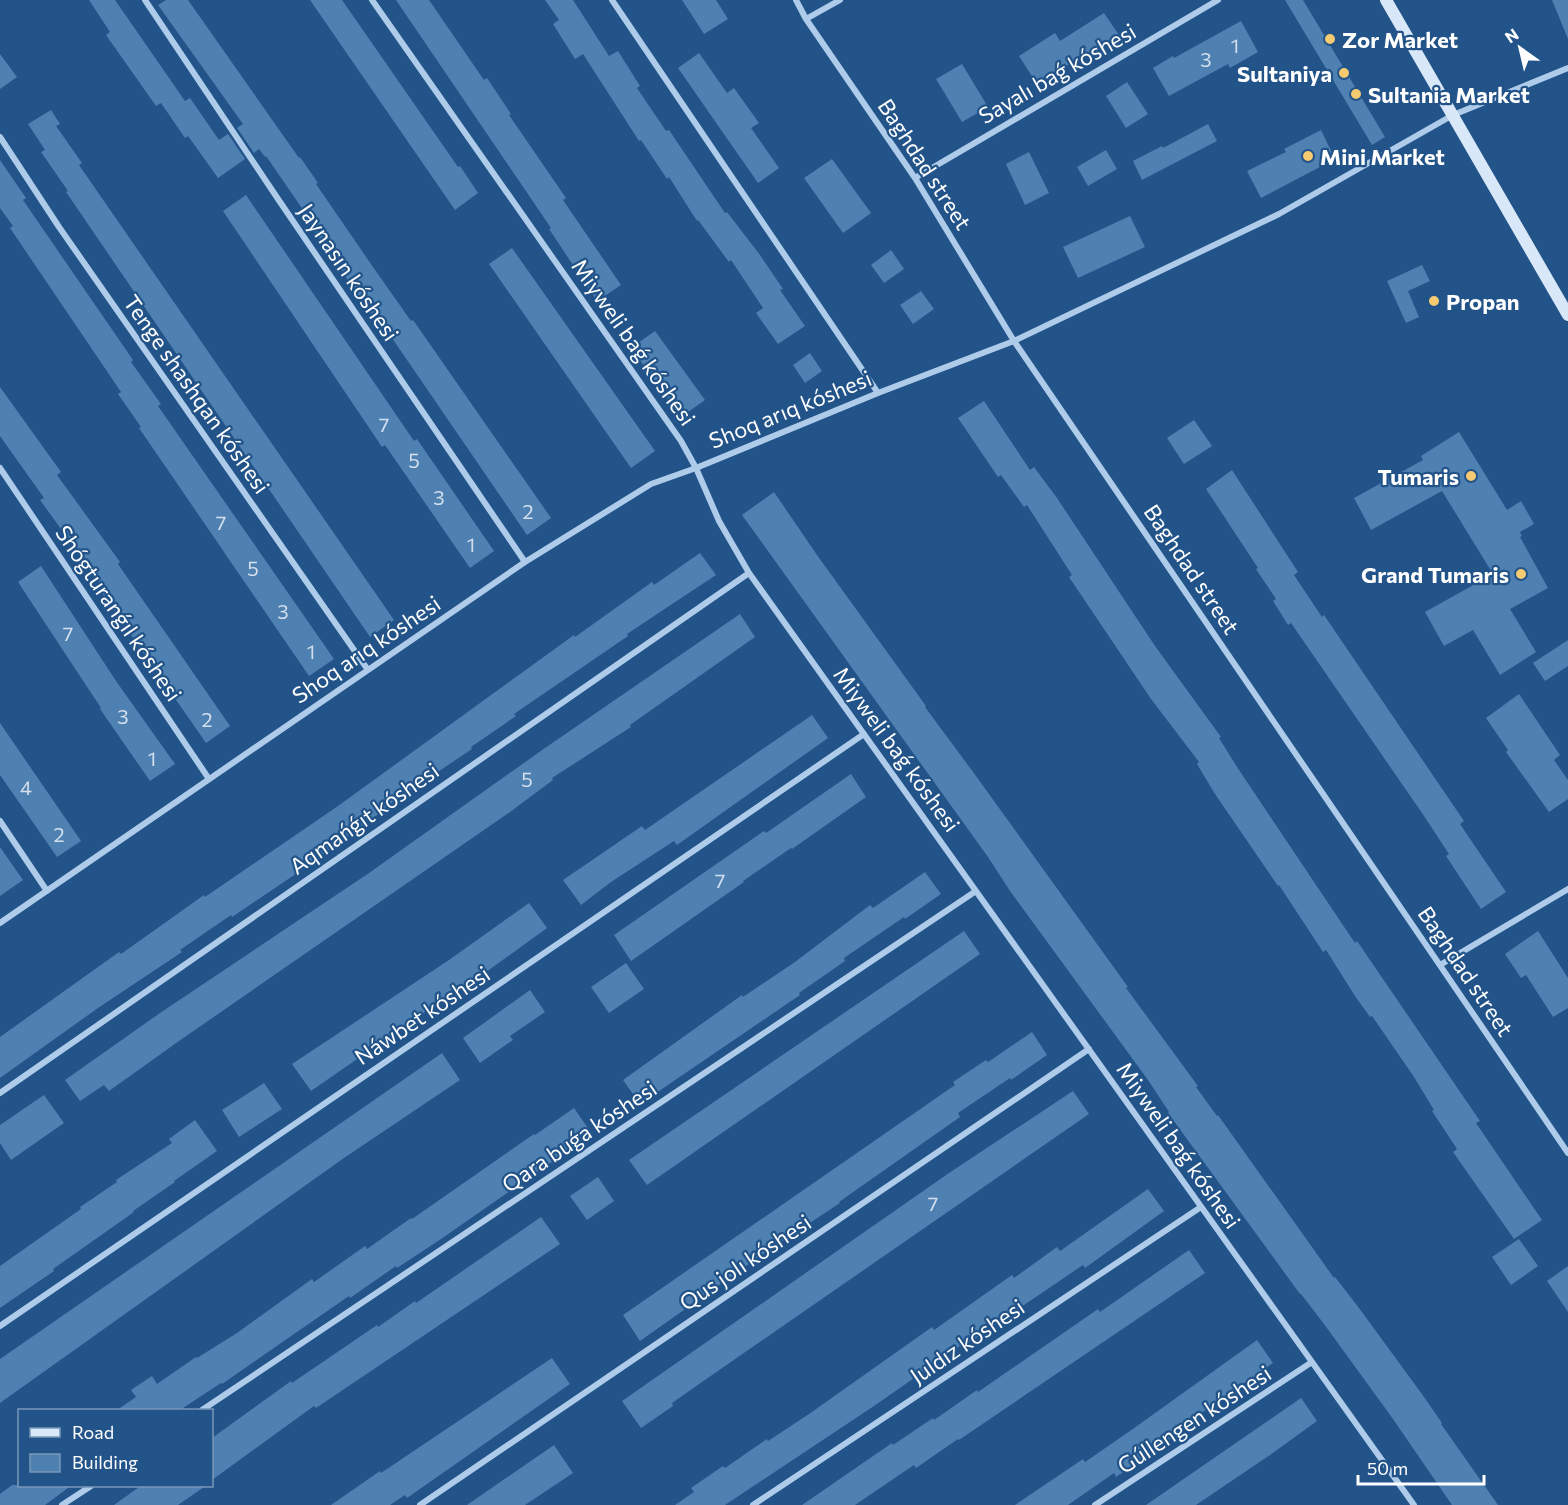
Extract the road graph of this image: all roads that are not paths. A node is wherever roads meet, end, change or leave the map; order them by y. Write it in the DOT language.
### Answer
graph roads {
  1 [pos="146,0"];
  2 [pos="372,0"];
  3 [pos="612,0"];
  4 [pos="796,0"];
  5 [pos="840,0"];
  6 [pos="1218,0"];
  7 [pos="1386,0"];
  8 [pos="806,19"];
  9 [pos="1568,68"];
  10 [pos="1453,115"];
  11 [pos="0,136"];
  12 [pos="915,178"];
  13 [pos="1568,315"];
  14 [pos="1014,341"];
  15 [pos="878,393"];
  16 [pos="0,468"];
  17 [pos="696,468"];
  18 [pos="525,562"];
  19 [pos="749,573"];
  20 [pos="368,670"];
  21 [pos="864,734"];
  22 [pos="209,779"];
  23 [pos="0,820"];
  24 [pos="1568,889"];
  25 [pos="47,891"];
  26 [pos="976,891"];
  27 [pos="0,922"];
  28 [pos="1440,965"];
  29 [pos="1089,1049"];
  30 [pos="0,1093"];
  31 [pos="1568,1153"];
  32 [pos="1201,1207"];
  33 [pos="0,1326"];
  34 [pos="1312,1362"];
  35 [pos="203,1409"];
  36 [pos="88,1487"];
  37 [pos="62,1505"];
  38 [pos="420,1505"];
  39 [pos="753,1505"];
  40 [pos="1095,1505"];
  41 [pos="1414,1505"];
  1 -- 18 [label="street, Jaynasın kóshesi"];
  2 -- 17 [label="street, Miyweli baǵ kóshesi"];
  3 -- 15 [label="street"];
  4 -- 8 [label="street, Baghdad street"];
  5 -- 8 [label="street"];
  6 -- 12 [label="street, Sayalı baǵ kóshesi"];
  7 -- 10 [label="main road"];
  8 -- 12 [label="street, Baghdad street"];
  9 -- 10 [label="street, Shoq arıq kóshesi"];
  10 -- 13 [label="main road"];
  10 -- 14 [label="street, Shoq arıq kóshesi"];
  11 -- 20 [label="street, Tenge shashqan kóshesi"];
  12 -- 14 [label="street, Baghdad street"];
  14 -- 15 [label="street, Shoq arıq kóshesi"];
  14 -- 28 [label="street, Baghdad street"];
  15 -- 17 [label="street, Shoq arıq kóshesi"];
  16 -- 22 [label="street, Shógturanǵıl kóshesi"];
  17 -- 18 [label="street, Shoq arıq kóshesi"];
  17 -- 19 [label="street, Miyweli baǵ kóshesi"];
  18 -- 20 [label="street, Shoq arıq kóshesi"];
  19 -- 21 [label="street, Miyweli baǵ kóshesi"];
  19 -- 30 [label="street, Aqmańǵıt kóshesi"];
  20 -- 22 [label="street, Shoq arıq kóshesi"];
  21 -- 26 [label="street, Miyweli baǵ kóshesi"];
  21 -- 33 [label="street, Náwbet kóshesi"];
  22 -- 25 [label="street, Shoq arıq kóshesi"];
  23 -- 25 [label="street"];
  24 -- 28 [label="street"];
  25 -- 27 [label="street, Shoq arıq kóshesi"];
  26 -- 29 [label="street, Miyweli baǵ kóshesi"];
  26 -- 35 [label="street, Qara buǵa kóshesi"];
  28 -- 31 [label="street, Baghdad street"];
  29 -- 32 [label="street, Miyweli baǵ kóshesi"];
  29 -- 38 [label="street, Qus jolı kóshesi"];
  32 -- 34 [label="street, Miyweli baǵ kóshesi"];
  32 -- 39 [label="street, Juldız kóshesi"];
  34 -- 40 [label="street, Gúllengen kóshesi"];
  34 -- 41 [label="street, Miyweli baǵ kóshesi"];
  36 -- 37 [label="street"];
}
